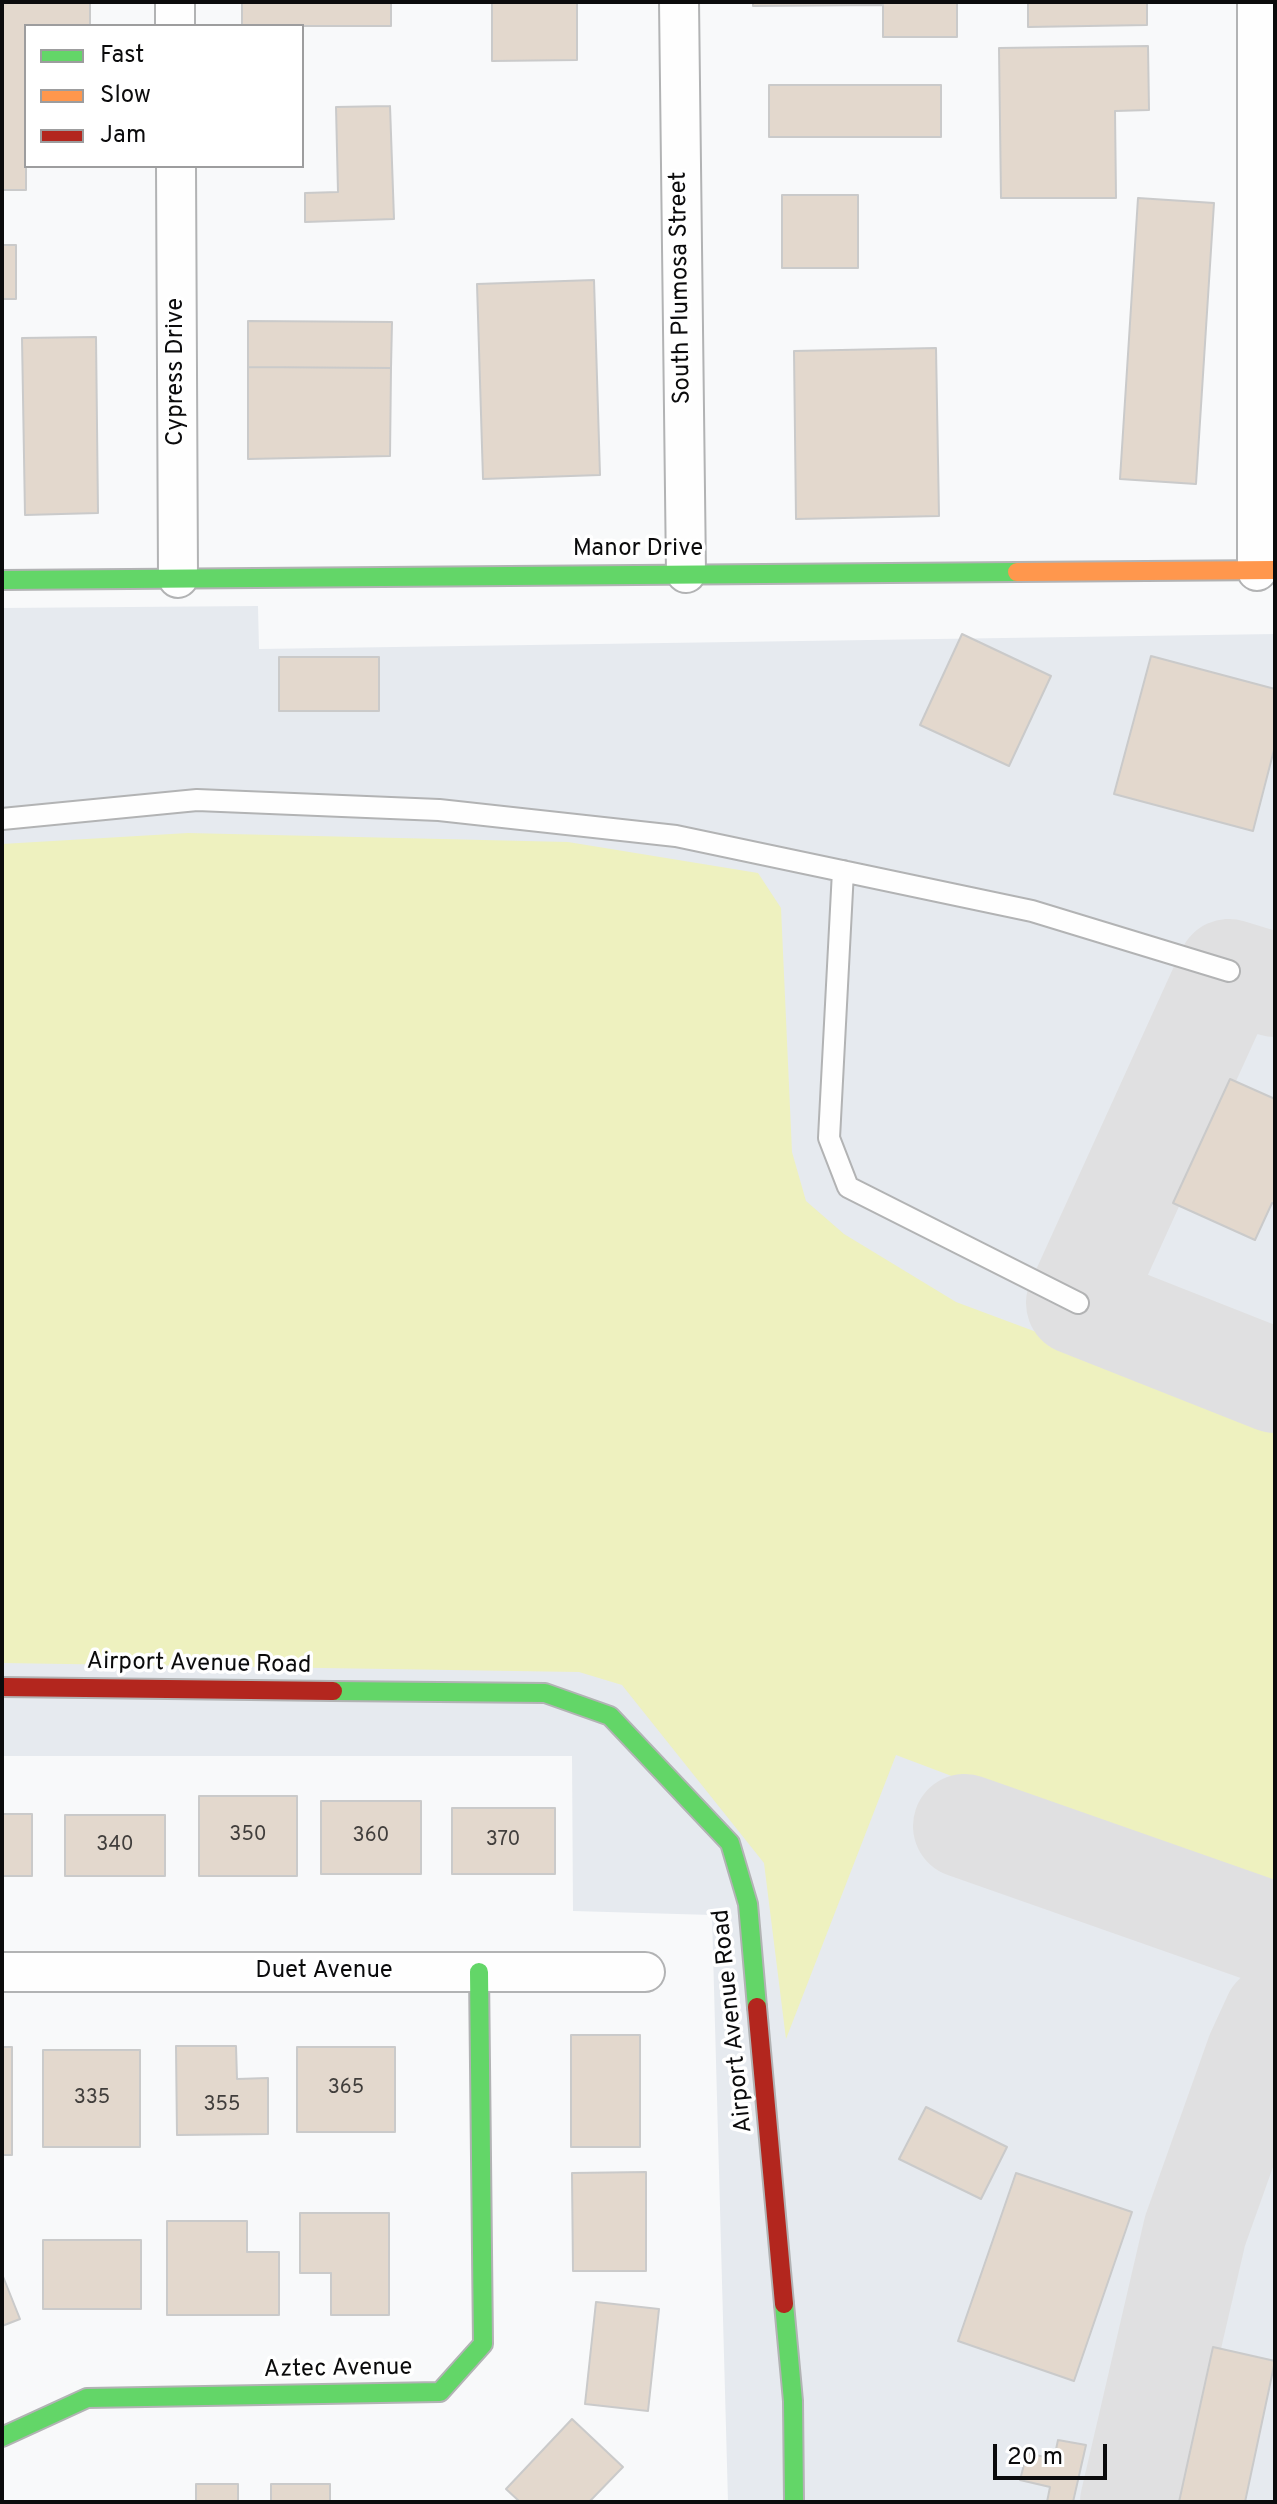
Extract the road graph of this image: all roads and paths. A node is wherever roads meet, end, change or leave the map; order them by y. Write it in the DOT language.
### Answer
graph roads {
  1 [pos="175,2"];
  2 [pos="679,2"];
  3 [pos="1257,2"];
  4 [pos="175,24"];
  5 [pos="176,168"];
  6 [pos="1266,571"];
  7 [pos="686,573"];
  8 [pos="178,578"];
  9 [pos="2,580"];
  10 [pos="2,819"];
  11 [pos="843,871"];
  12 [pos="1229,971"];
  13 [pos="1078,1303"];
  14 [pos="2,1687"];
  15 [pos="2,1972"];
  16 [pos="479,1972"];
  17 [pos="645,1972"];
  18 [pos="2,2437"];
  19 [pos="794,2502"];
  1 -- 4 [label="street"];
  2 -- 7 [label="street, South Plumosa Street"];
  3 -- 6 [label="street"];
  5 -- 8 [label="street, Cypress Drive"];
  6 -- 7 [label="street, Manor Drive"];
  7 -- 8 [label="street, Manor Drive"];
  8 -- 9 [label="street, Manor Drive"];
  10 -- 11 [label="lane"];
  11 -- 12 [label="lane"];
  11 -- 13 [label="lane"];
  14 -- 19 [label="street, Airport Avenue Road"];
  15 -- 16 [label="street, Duet Avenue"];
  16 -- 17 [label="street, Duet Avenue"];
  16 -- 18 [label="street, Aztec Avenue"];
}
